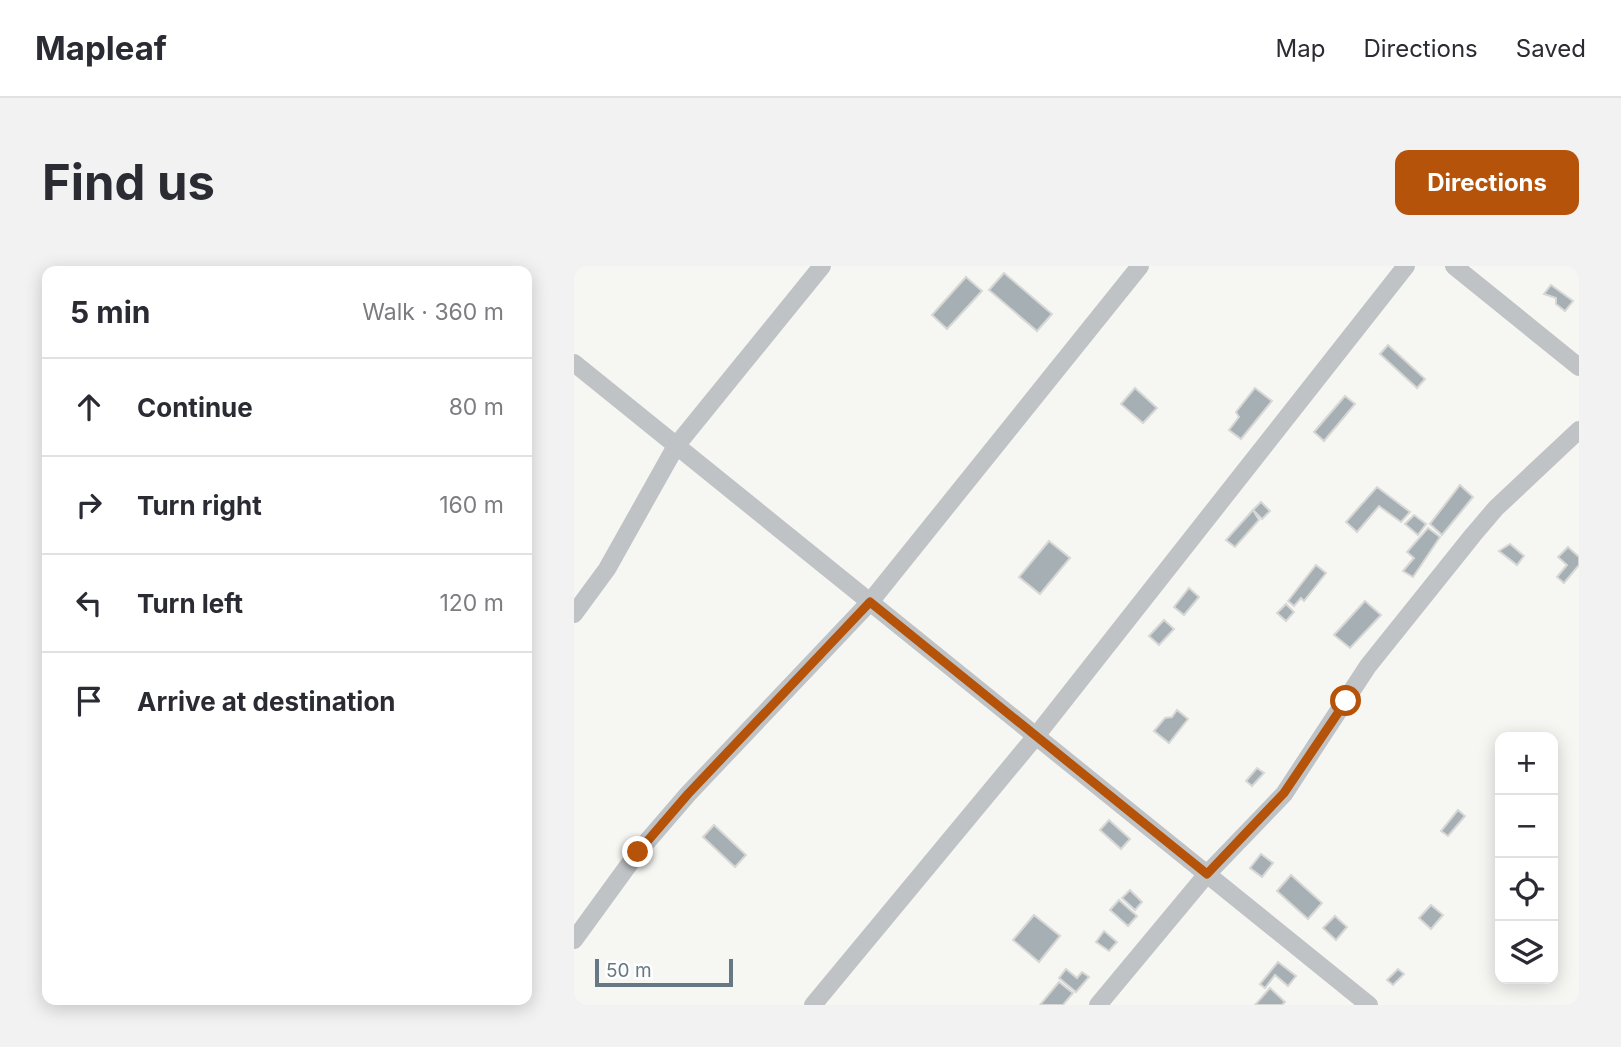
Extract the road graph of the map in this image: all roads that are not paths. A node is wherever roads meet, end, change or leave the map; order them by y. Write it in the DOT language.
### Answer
graph roads {
  1 [pos="822,266"];
  2 [pos="1140,266"];
  3 [pos="1406,266"];
  4 [pos="1454,266"];
  5 [pos="574,363"];
  6 [pos="1579,367"];
  7 [pos="1579,430"];
  8 [pos="677,446"];
  9 [pos="870,602"];
  10 [pos="574,614"];
  11 [pos="1036,736"];
  12 [pos="1207,874"];
  13 [pos="574,940"];
  14 [pos="813,1005"];
  15 [pos="1098,1005"];
  16 [pos="1369,1005"];
  1 -- 8 [label="street"];
  2 -- 9 [label="street"];
  3 -- 11 [label="street"];
  4 -- 6 [label="street"];
  5 -- 8 [label="street"];
  7 -- 12 [label="street"];
  8 -- 9 [label="street"];
  8 -- 10 [label="street"];
  9 -- 11 [label="street"];
  9 -- 13 [label="street"];
  11 -- 12 [label="street"];
  11 -- 14 [label="street"];
  12 -- 15 [label="street"];
  12 -- 16 [label="street"];
}
